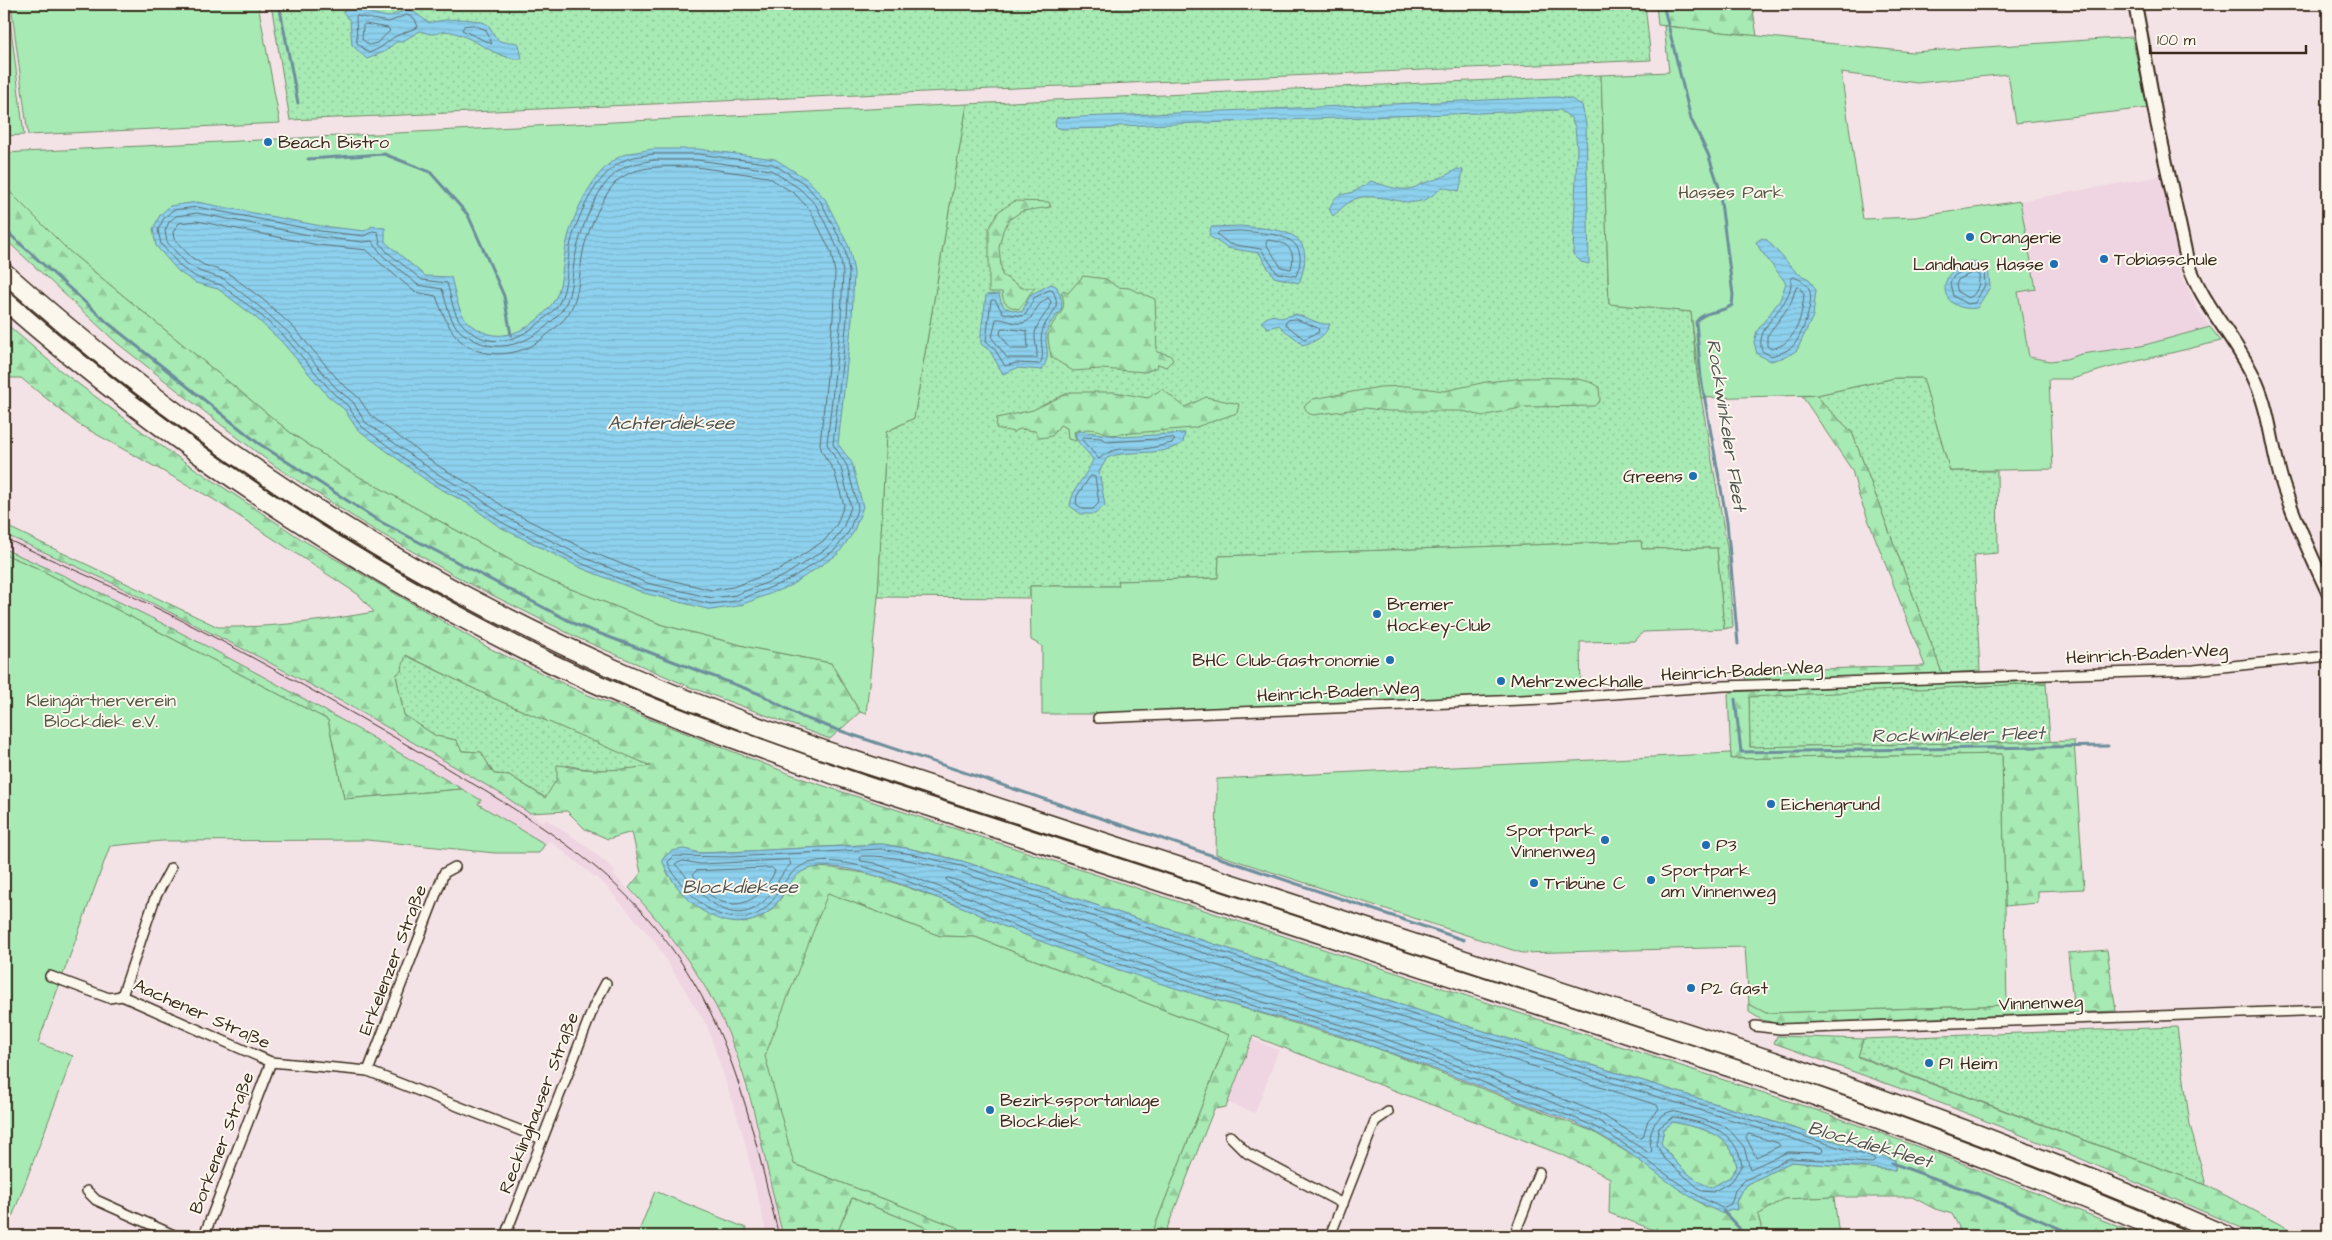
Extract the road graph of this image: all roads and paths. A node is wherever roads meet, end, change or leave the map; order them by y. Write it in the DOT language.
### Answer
graph roads {
  1 [pos="2135,4"];
  2 [pos="4,272"];
  3 [pos="4,300"];
  4 [pos="2327,585"];
  5 [pos="2328,656"];
  6 [pos="1098,718"];
  7 [pos="456,867"];
  8 [pos="171,868"];
  9 [pos="50,976"];
  10 [pos="606,983"];
  11 [pos="122,996"];
  12 [pos="2328,1010"];
  13 [pos="1755,1026"];
  14 [pos="271,1062"];
  15 [pos="368,1071"];
  16 [pos="1388,1112"];
  17 [pos="1230,1136"];
  18 [pos="542,1139"];
  19 [pos="1539,1172"];
  20 [pos="87,1191"];
  21 [pos="1343,1204"];
  22 [pos="176,1236"];
  23 [pos="204,1236"];
  24 [pos="505,1236"];
  25 [pos="1330,1236"];
  26 [pos="1514,1236"];
  27 [pos="2175,1236"];
  28 [pos="2227,1236"];
  1 -- 4 [label="main road"];
  2 -- 28 [label="highway"];
  3 -- 27 [label="highway"];
  5 -- 6 [label="street, Heinrich-Baden-Weg"];
  7 -- 15 [label="street, Erkelenzer Straße"];
  8 -- 11 [label="street"];
  9 -- 11 [label="street, Aachener Straße"];
  10 -- 18 [label="street, Recklinghauser Straße"];
  11 -- 14 [label="street, Aachener Straße"];
  12 -- 13 [label="street, Vinnenweg"];
  14 -- 15 [label="street, Aachener Straße"];
  14 -- 23 [label="street, Borkener Straße"];
  15 -- 18 [label="street, Aachener Straße"];
  16 -- 21 [label="street"];
  17 -- 21 [label="street"];
  18 -- 24 [label="street, Recklinghauser Straße"];
  19 -- 26 [label="street"];
  20 -- 22 [label="street"];
  21 -- 25 [label="street"];
}
